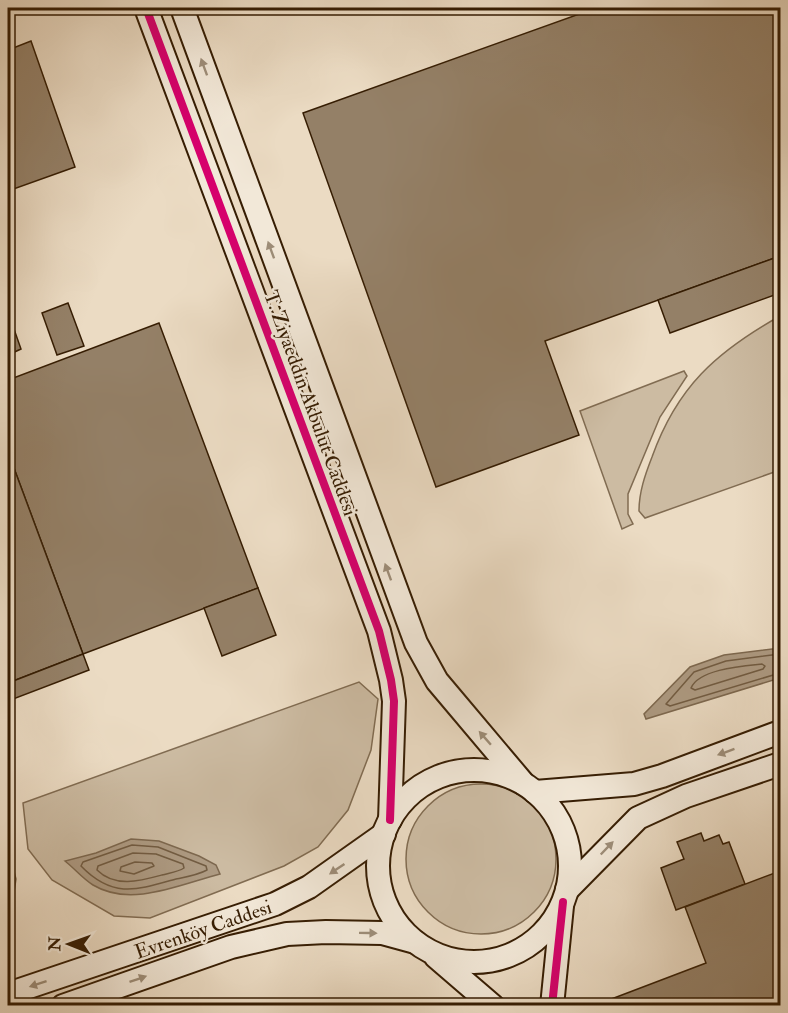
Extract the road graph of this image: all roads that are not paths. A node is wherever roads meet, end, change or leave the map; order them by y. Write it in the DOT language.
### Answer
graph roads {
  1 [pos="146,8"];
  2 [pos="182,8"];
  3 [pos="780,732"];
  4 [pos="780,764"];
  5 [pos="529,787"];
  6 [pos="387,827"];
  7 [pos="565,896"];
  8 [pos="422,946"];
  9 [pos="8,994"];
  10 [pos="63,1005"];
  11 [pos="493,1005"];
  12 [pos="552,1005"];
  1 -- 6 [label="street, T. Ziyaeddin Akbulut Caddesi"];
  5 -- 2 [label="street, T. Ziyaeddin Akbulut Caddesi, one-way"];
  3 -- 5 [label="street, one-way"];
  7 -- 4 [label="street, one-way"];
  5 -- 6 [label="street"];
  5 -- 7 [label="street"];
  6 -- 8 [label="street"];
  6 -- 9 [label="street, Evrenköy Caddesi, one-way"];
  7 -- 8 [label="street"];
  7 -- 12 [label="street"];
  10 -- 8 [label="street, Evrenköy Caddesi, one-way"];
  8 -- 11 [label="street"];
}
